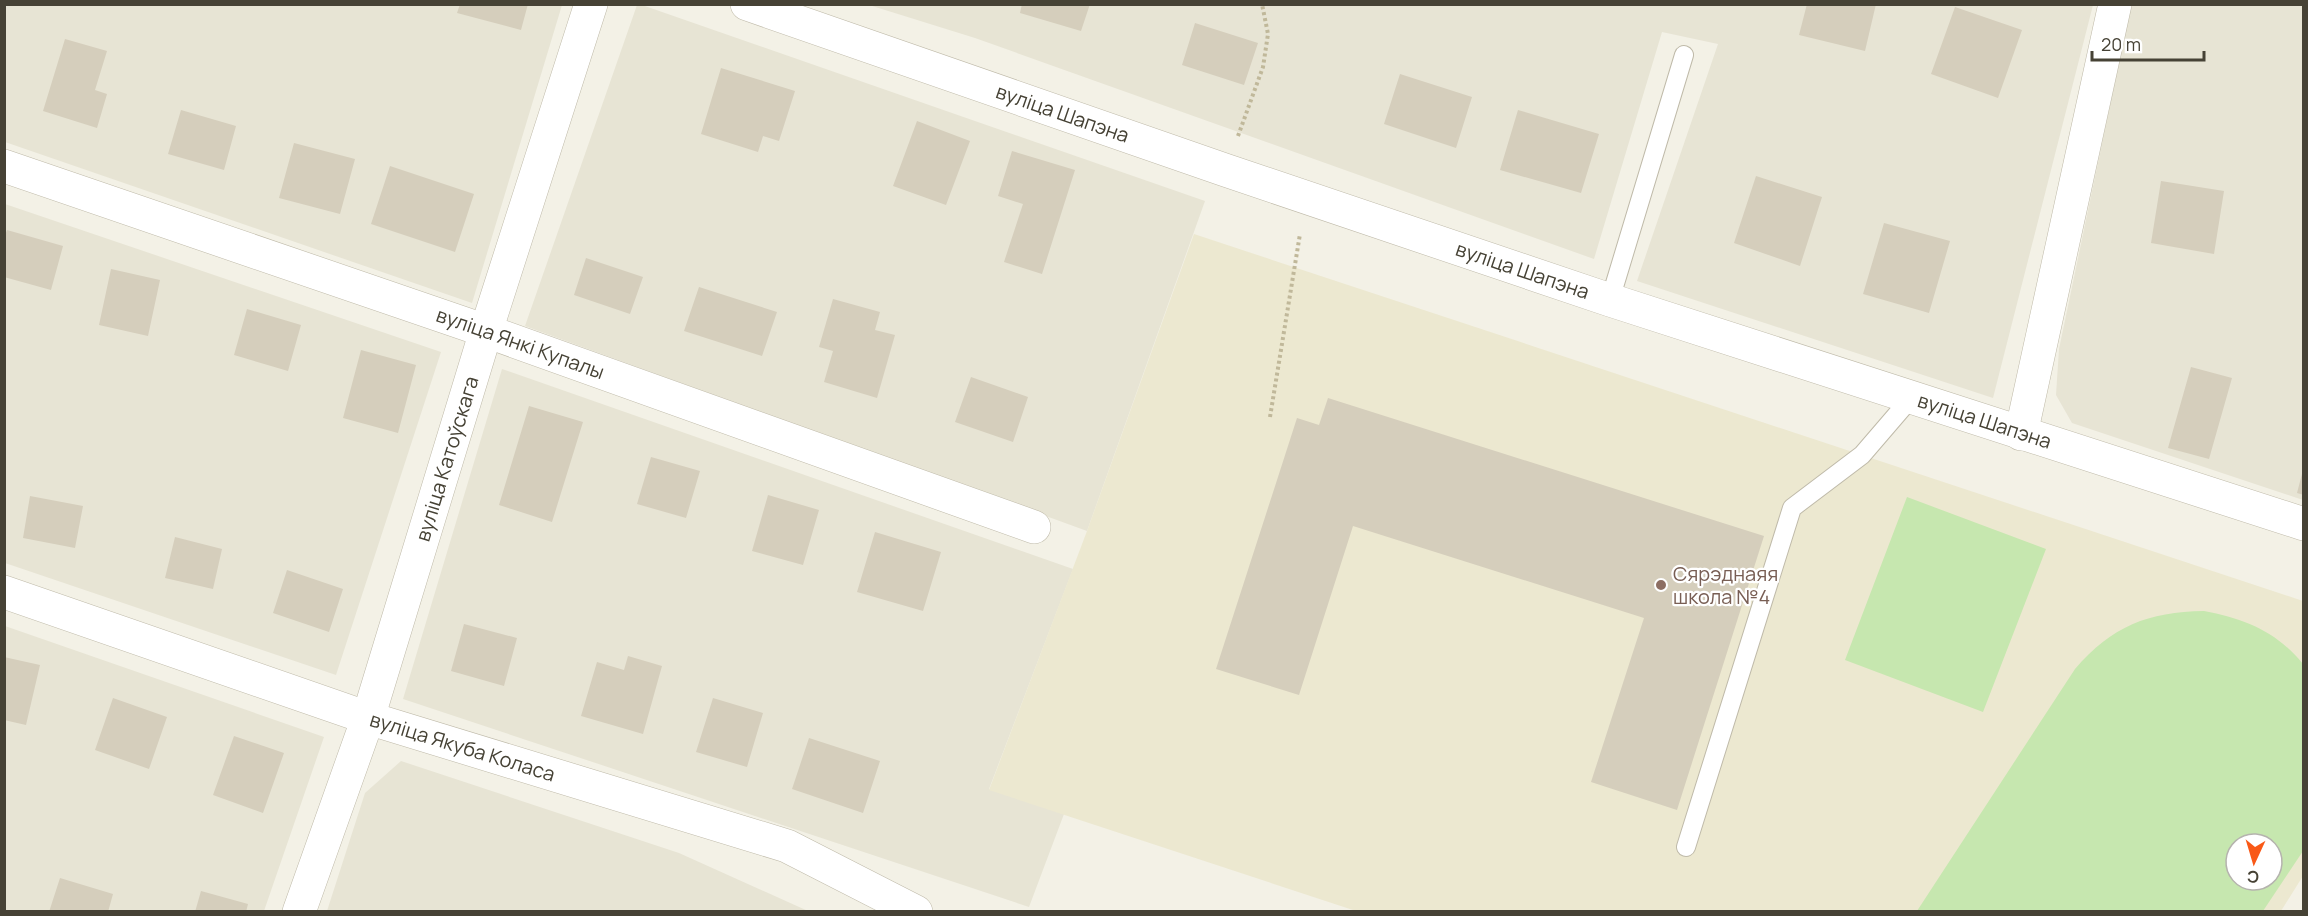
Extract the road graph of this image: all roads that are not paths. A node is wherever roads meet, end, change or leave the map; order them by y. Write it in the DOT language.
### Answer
graph roads {
  1 [pos="591,4"];
  2 [pos="747,4"];
  3 [pos="2115,4"];
  4 [pos="1684,55"];
  5 [pos="4,166"];
  6 [pos="1610,300"];
  7 [pos="486,331"];
  8 [pos="1911,398"];
  9 [pos="2021,434"];
  10 [pos="2304,524"];
  11 [pos="1034,527"];
  12 [pos="4,592"];
  13 [pos="368,718"];
  14 [pos="1686,847"];
  15 [pos="299,912"];
  16 [pos="916,912"];
  1 -- 7 [label="street, вуліца Катоўскага"];
  2 -- 6 [label="street, вуліца Шапэна"];
  3 -- 9 [label="street"];
  4 -- 6 [label="lane"];
  5 -- 7 [label="street, вуліца Янкі Купалы"];
  6 -- 8 [label="street, вуліца Шапэна"];
  7 -- 11 [label="street, вуліца Янкі Купалы"];
  7 -- 13 [label="street, вуліца Катоўскага"];
  8 -- 9 [label="street, вуліца Шапэна"];
  8 -- 14 [label="lane"];
  9 -- 10 [label="street, вуліца Шапэна"];
  12 -- 13 [label="street, вуліца Якуба Коласа"];
  13 -- 15 [label="street, вуліца Катоўскага"];
  13 -- 16 [label="street, вуліца Якуба Коласа"];
}
